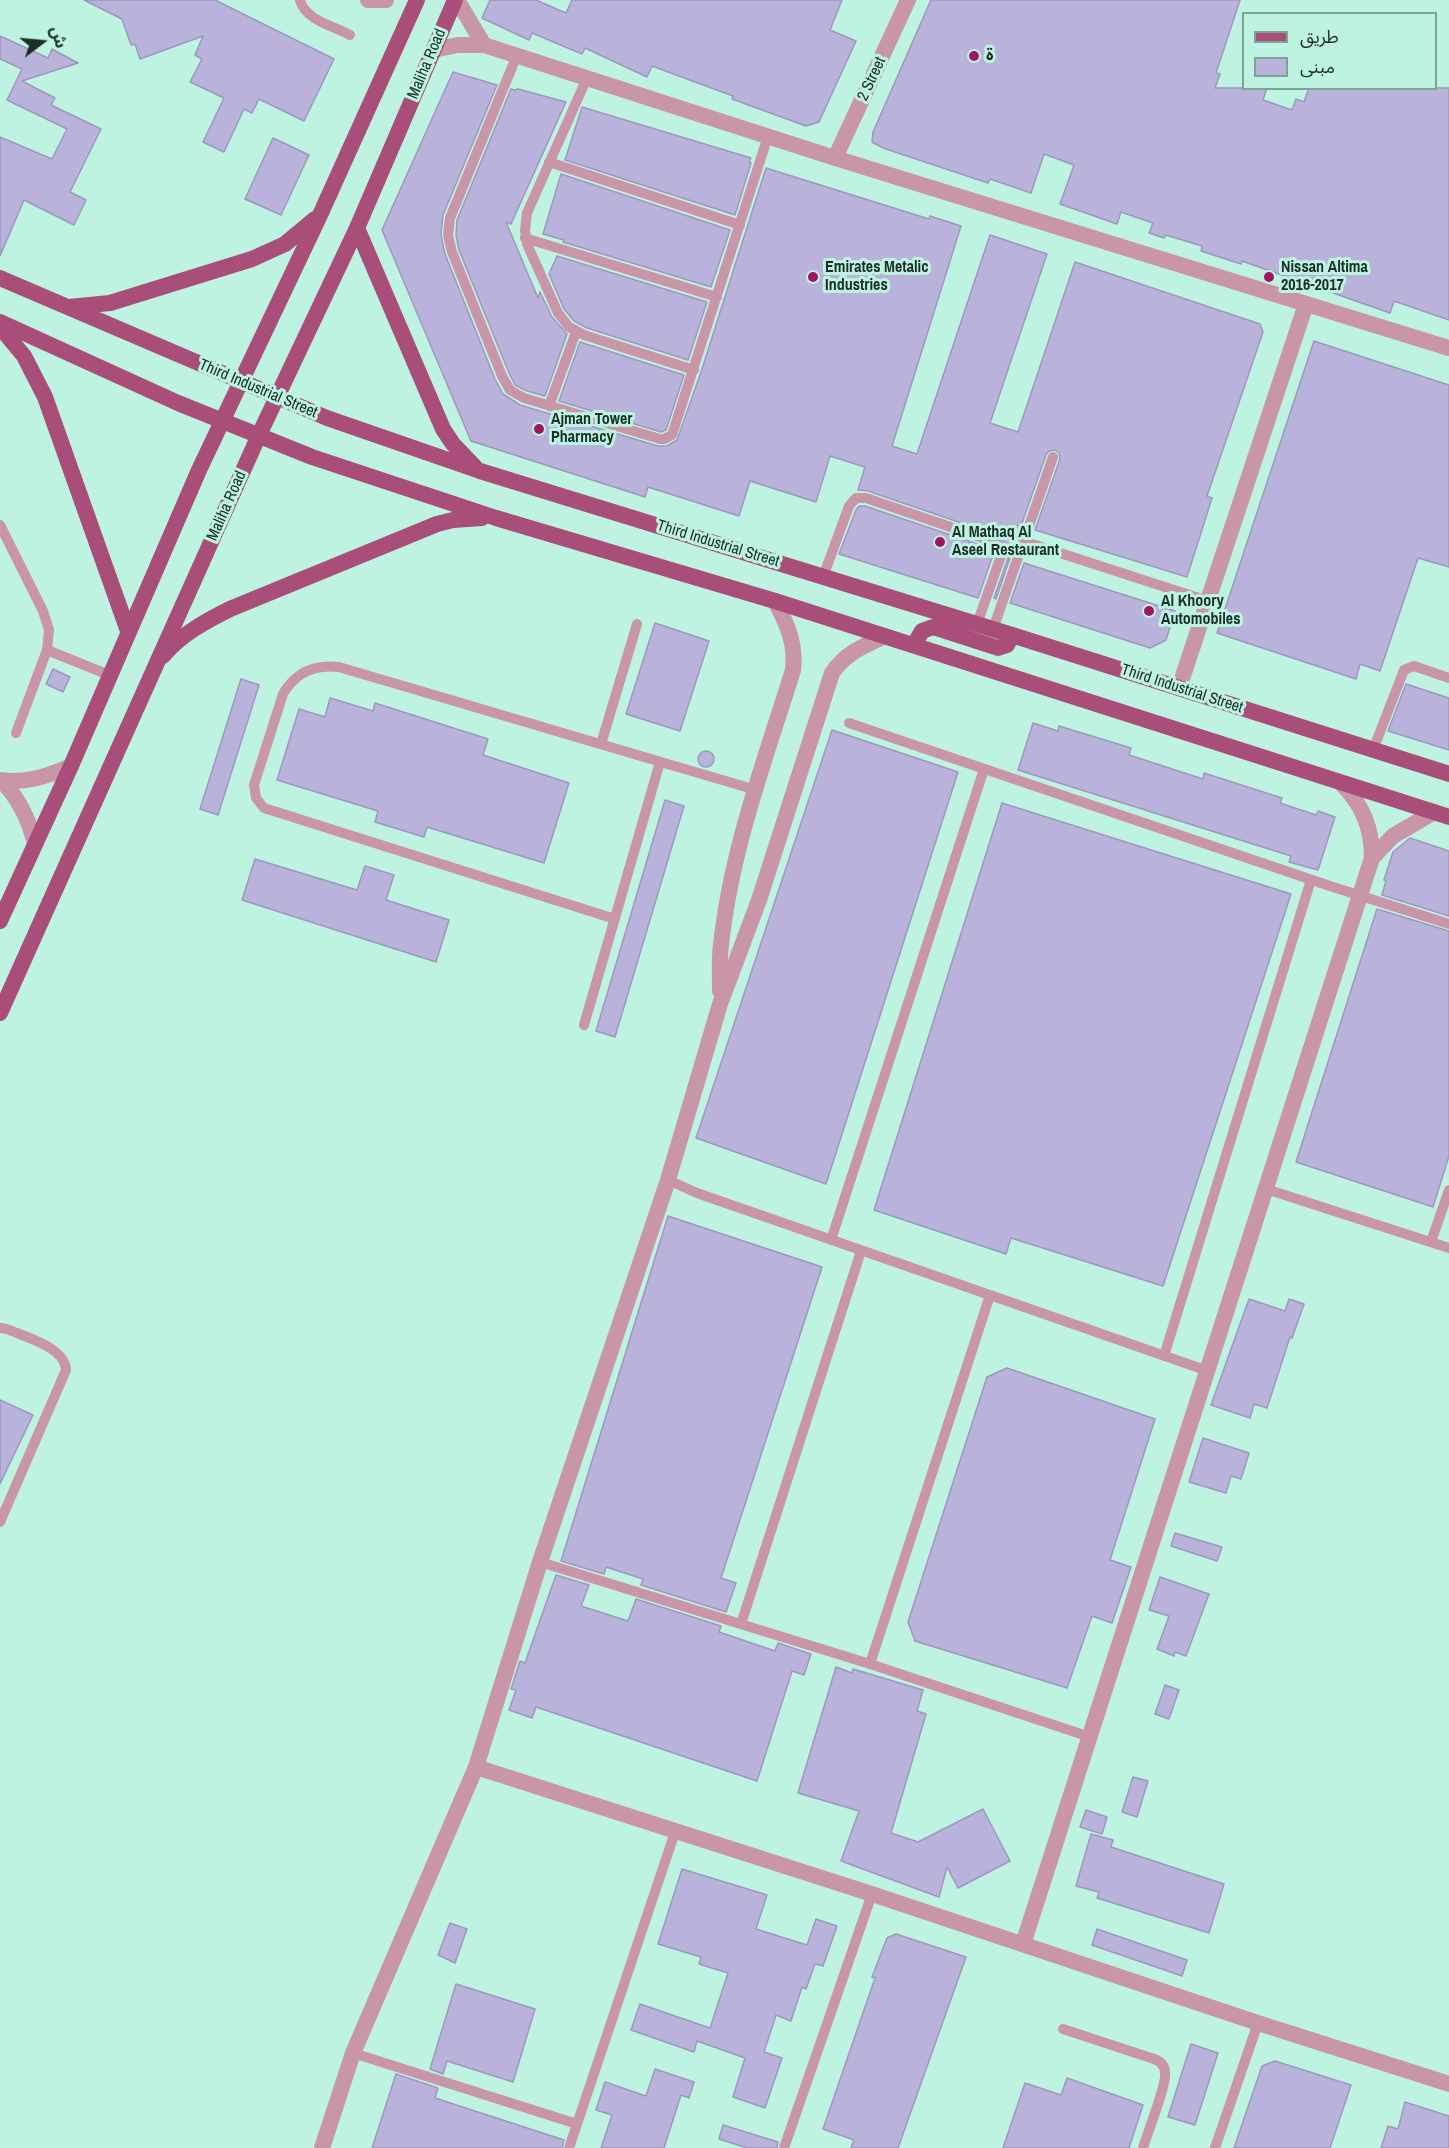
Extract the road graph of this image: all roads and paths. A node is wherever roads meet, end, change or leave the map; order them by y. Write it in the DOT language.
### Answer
graph roads {
  1 [pos="300,0"];
  2 [pos="368,0"];
  3 [pos="386,0"];
  4 [pos="417,0"];
  5 [pos="456,0"];
  6 [pos="908,0"];
  7 [pos="350,34"];
  8 [pos="484,45"];
  9 [pos="433,51"];
  10 [pos="517,55"];
  11 [pos="586,78"];
  12 [pos="768,136"];
  13 [pos="835,158"];
  14 [pos="549,162"];
  15 [pos="320,215"];
  16 [pos="740,225"];
  17 [pos="357,228"];
  18 [pos="525,238"];
  19 [pos="0,278"];
  20 [pos="717,297"];
  21 [pos="1306,304"];
  22 [pos="63,307"];
  23 [pos="0,322"];
  24 [pos="0,327"];
  25 [pos="576,332"];
  26 [pos="1449,348"];
  27 [pos="694,370"];
  28 [pos="240,382"];
  29 [pos="277,396"];
  30 [pos="549,406"];
  31 [pos="222,420"];
  32 [pos="259,435"];
  33 [pos="1053,457"];
  34 [pos="480,471"];
  35 [pos="496,518"];
  36 [pos="0,525"];
  37 [pos="1023,541"];
  38 [pos="823,577"];
  39 [pos="775,601"];
  40 [pos="1208,601"];
  41 [pos="637,624"];
  42 [pos="985,627"];
  43 [pos="128,631"];
  44 [pos="1012,635"];
  45 [pos="885,636"];
  46 [pos="914,645"];
  47 [pos="47,650"];
  48 [pos="153,669"];
  49 [pos="110,675"];
  50 [pos="1449,678"];
  51 [pos="1179,688"];
  52 [pos="849,723"];
  53 [pos="16,733"];
  54 [pos="601,744"];
  55 [pos="1373,750"];
  56 [pos="660,762"];
  57 [pos="71,766"];
  58 [pos="984,769"];
  59 [pos="1449,774"];
  60 [pos="1,780"];
  61 [pos="1342,784"];
  62 [pos="756,790"];
  63 [pos="1441,815"];
  64 [pos="35,844"];
  65 [pos="1372,858"];
  66 [pos="1311,880"];
  67 [pos="1360,896"];
  68 [pos="615,920"];
  69 [pos="0,921"];
  70 [pos="1449,924"];
  71 [pos="720,1004"];
  72 [pos="0,1013"];
  73 [pos="584,1025"];
  74 [pos="668,1180"];
  75 [pos="1266,1189"];
  76 [pos="1449,1190"];
  77 [pos="831,1240"];
  78 [pos="1431,1242"];
  79 [pos="1449,1248"];
  80 [pos="861,1251"];
  81 [pos="990,1295"];
  82 [pos="0,1328"];
  83 [pos="1164,1356"];
  84 [pos="1208,1371"];
  85 [pos="0,1522"];
  86 [pos="540,1562"];
  87 [pos="741,1624"];
  88 [pos="870,1664"];
  89 [pos="1090,1737"];
  90 [pos="476,1767"];
  91 [pos="675,1832"];
  92 [pos="872,1893"];
  93 [pos="1023,1944"];
  94 [pos="1258,2023"];
  95 [pos="1063,2029"];
  96 [pos="353,2054"];
  97 [pos="1449,2084"];
  98 [pos="577,2124"];
  99 [pos="322,2148"];
  100 [pos="569,2148"];
  101 [pos="784,2148"];
  102 [pos="1143,2148"];
  103 [pos="1215,2148"];
  1 -- 7 [label="lane"];
  2 -- 3 [label="street"];
  4 -- 15 [label="main road"];
  5 -- 8 [label="street"];
  5 -- 9 [label="main road, Maliha Road"];
  6 -- 13 [label="street, 2 Street"];
  8 -- 9 [label="street"];
  8 -- 10 [label="street"];
  9 -- 17 [label="main road, Maliha Road"];
  10 -- 11 [label="street"];
  10 -- 30 [label="lane"];
  11 -- 12 [label="street"];
  11 -- 14 [label="lane"];
  12 -- 13 [label="street"];
  12 -- 16 [label="lane"];
  13 -- 21 [label="street"];
  14 -- 16 [label="lane"];
  14 -- 18 [label="lane"];
  15 -- 22 [label="main road"];
  15 -- 28 [label="main road"];
  16 -- 20 [label="lane"];
  17 -- 29 [label="main road, Maliha Road"];
  17 -- 34 [label="main road"];
  18 -- 20 [label="lane"];
  18 -- 25 [label="lane"];
  19 -- 22 [label="main road, Third Industrial Street"];
  20 -- 27 [label="lane"];
  21 -- 26 [label="street"];
  21 -- 40 [label="street"];
  22 -- 28 [label="main road, Third Industrial Street"];
  23 -- 31 [label="main road"];
  24 -- 43 [label="main road"];
  25 -- 27 [label="lane"];
  25 -- 30 [label="lane"];
  27 -- 30 [label="lane"];
  28 -- 29 [label="main road, Third Industrial Street"];
  28 -- 31 [label="main road"];
  29 -- 32 [label="main road, Maliha Road"];
  29 -- 34 [label="main road, Third Industrial Street"];
  31 -- 32 [label="main road"];
  31 -- 43 [label="main road"];
  32 -- 35 [label="main road"];
  32 -- 48 [label="main road, Maliha Road"];
  33 -- 37 [label="lane"];
  34 -- 38 [label="main road, Third Industrial Street"];
  35 -- 39 [label="main road"];
  35 -- 48 [label="main road"];
  36 -- 47 [label="lane"];
  37 -- 40 [label="lane"];
  37 -- 42 [label="lane"];
  38 -- 42 [label="main road, Third Industrial Street"];
  38 -- 42 [label="lane"];
  39 -- 45 [label="main road"];
  39 -- 62 [label="street"];
  40 -- 51 [label="street"];
  41 -- 54 [label="lane"];
  42 -- 44 [label="main road, Third Industrial Street"];
  43 -- 49 [label="main road"];
  44 -- 46 [label="main road"];
  44 -- 51 [label="main road, Third Industrial Street"];
  45 -- 46 [label="main road"];
  45 -- 71 [label="street"];
  46 -- 61 [label="main road"];
  47 -- 49 [label="lane"];
  47 -- 53 [label="lane"];
  48 -- 72 [label="main road, Maliha Road"];
  49 -- 57 [label="main road"];
  50 -- 55 [label="lane"];
  51 -- 55 [label="main road, Third Industrial Street"];
  52 -- 58 [label="lane"];
  54 -- 56 [label="lane"];
  54 -- 68 [label="lane"];
  55 -- 59 [label="main road, Third Industrial Street"];
  56 -- 62 [label="lane"];
  56 -- 68 [label="lane"];
  57 -- 60 [label="street"];
  57 -- 64 [label="main road"];
  58 -- 66 [label="lane"];
  58 -- 77 [label="lane"];
  60 -- 64 [label="street"];
  61 -- 63 [label="main road"];
  61 -- 65 [label="street"];
  62 -- 71 [label="street"];
  63 -- 65 [label="street"];
  64 -- 69 [label="main road"];
  65 -- 67 [label="street"];
  66 -- 67 [label="lane"];
  66 -- 83 [label="lane"];
  67 -- 70 [label="lane"];
  67 -- 75 [label="street"];
  68 -- 73 [label="lane"];
  71 -- 74 [label="street"];
  74 -- 77 [label="lane"];
  74 -- 86 [label="street"];
  75 -- 78 [label="lane"];
  75 -- 84 [label="street"];
  76 -- 78 [label="lane"];
  77 -- 80 [label="lane"];
  78 -- 79 [label="lane"];
  80 -- 81 [label="lane"];
  80 -- 87 [label="lane"];
  81 -- 83 [label="lane"];
  81 -- 88 [label="lane"];
  82 -- 85 [label="lane"];
  83 -- 84 [label="lane"];
  84 -- 89 [label="street"];
  86 -- 87 [label="lane"];
  86 -- 90 [label="street"];
  87 -- 88 [label="lane"];
  88 -- 89 [label="lane"];
  89 -- 93 [label="street"];
  90 -- 91 [label="street"];
  90 -- 96 [label="street"];
  91 -- 92 [label="street"];
  91 -- 98 [label="lane"];
  92 -- 93 [label="street"];
  92 -- 101 [label="lane"];
  93 -- 94 [label="street"];
  94 -- 97 [label="street"];
  94 -- 103 [label="lane"];
  95 -- 102 [label="lane"];
  96 -- 98 [label="lane"];
  96 -- 99 [label="street"];
  98 -- 100 [label="lane"];
}
